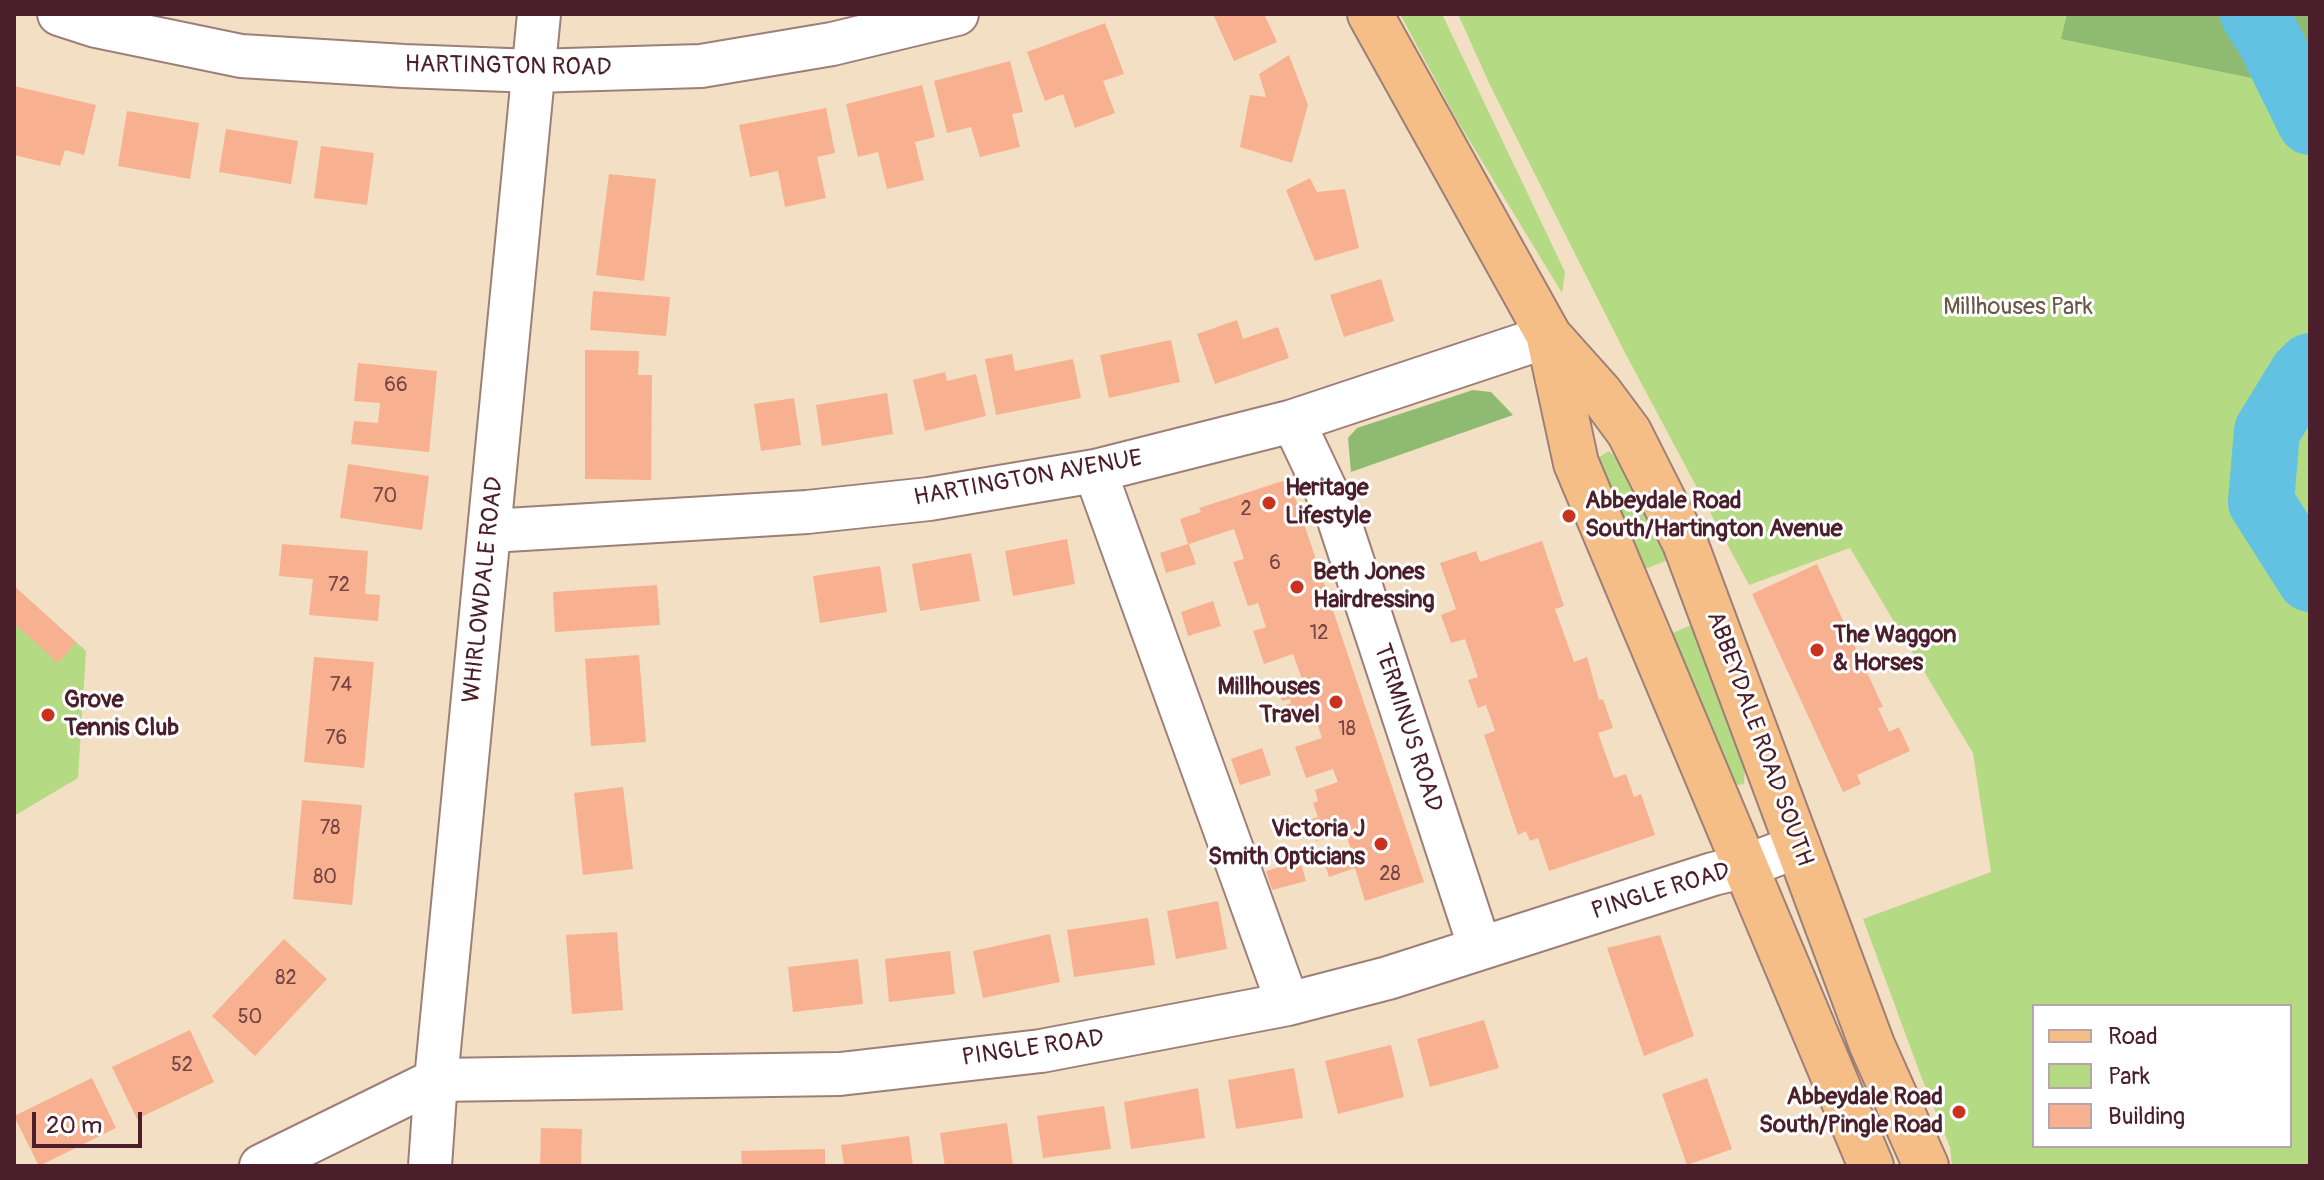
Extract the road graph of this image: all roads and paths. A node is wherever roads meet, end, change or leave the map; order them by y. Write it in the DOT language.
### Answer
graph roads {
  1 [pos="59,14"];
  2 [pos="539,14"];
  3 [pos="957,14"];
  4 [pos="1370,14"];
  5 [pos="533,71"];
  6 [pos="1549,336"];
  7 [pos="1293,421"];
  8 [pos="1095,471"];
  9 [pos="490,531"];
  10 [pos="1799,846"];
  11 [pos="1746,866"];
  12 [pos="1480,948"];
  13 [pos="1288,1004"];
  14 [pos="436,1080"];
  15 [pos="261,1166"];
  16 [pos="430,1166"];
  17 [pos="1871,1166"];
  18 [pos="1926,1166"];
  1 -- 5 [label="street, HARTINGTON ROAD"];
  2 -- 5 [label="street, WHIRLOWDALE ROAD"];
  3 -- 5 [label="street, HARTINGTON ROAD"];
  4 -- 6 [label="main road, ABBEYDALE ROAD SOUTH"];
  5 -- 9 [label="street, WHIRLOWDALE ROAD"];
  6 -- 7 [label="street, HARTINGTON AVENUE"];
  6 -- 10 [label="main road, ABBEYDALE ROAD SOUTH"];
  6 -- 11 [label="main road, ABBEYDALE ROAD SOUTH"];
  7 -- 8 [label="street, HARTINGTON AVENUE"];
  7 -- 12 [label="street, TERMINUS ROAD"];
  8 -- 9 [label="street, HARTINGTON AVENUE"];
  8 -- 13 [label="street"];
  9 -- 14 [label="street, WHIRLOWDALE ROAD"];
  10 -- 11 [label="street, PINGLE ROAD"];
  10 -- 18 [label="main road, ABBEYDALE ROAD SOUTH"];
  11 -- 12 [label="street, PINGLE ROAD"];
  11 -- 17 [label="main road, ABBEYDALE ROAD SOUTH"];
  12 -- 13 [label="street, PINGLE ROAD"];
  13 -- 14 [label="street, PINGLE ROAD"];
  14 -- 15 [label="street, PINGLE ROAD"];
  14 -- 16 [label="street, WHIRLOWDALE ROAD"];
}
